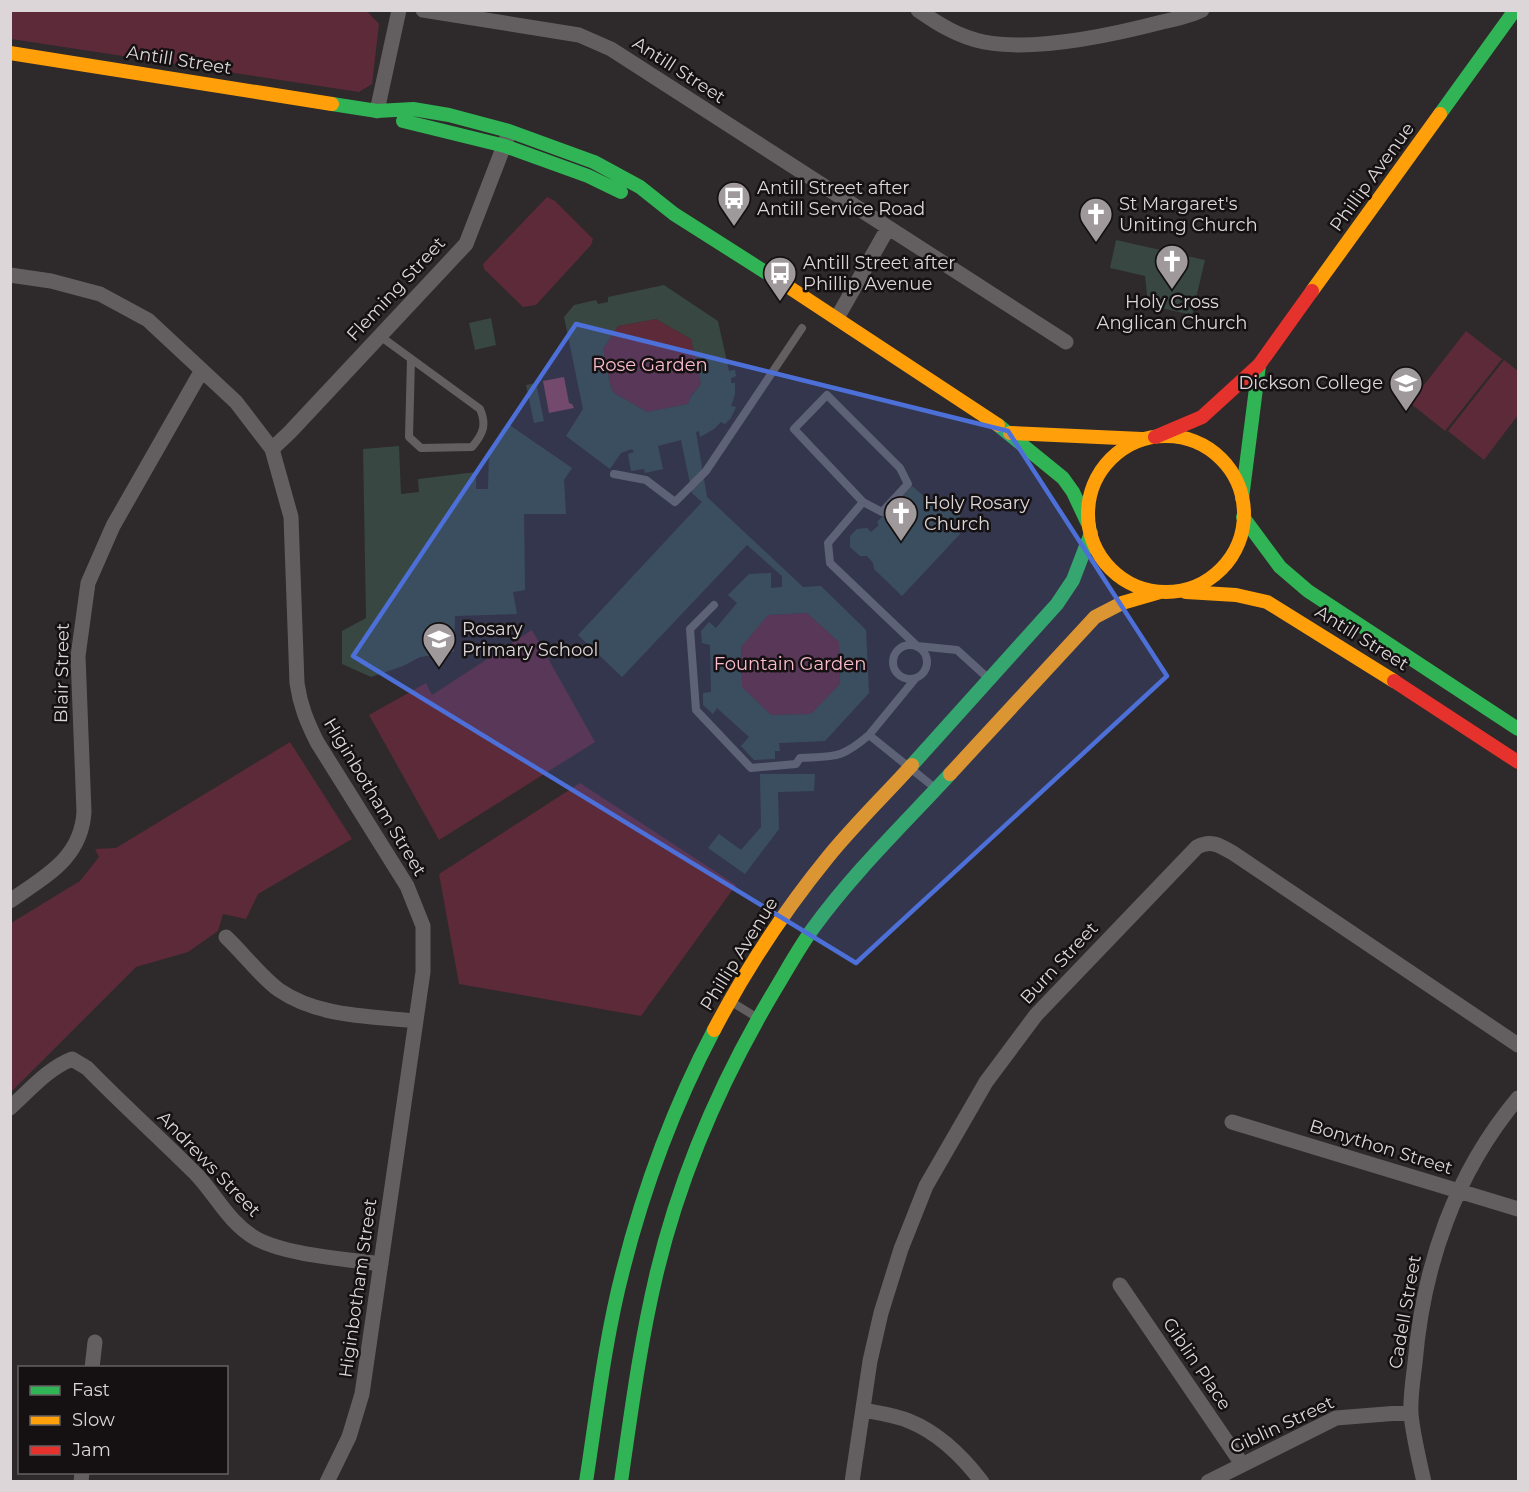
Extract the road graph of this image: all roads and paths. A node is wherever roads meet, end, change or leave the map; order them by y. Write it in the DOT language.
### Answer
graph roads {
  1 [pos="399,10"];
  2 [pos="423,10"];
  3 [pos="918,10"];
  4 [pos="1202,10"];
  5 [pos="1515,10"];
  6 [pos="10,53"];
  7 [pos="377,111"];
  8 [pos="507,138"];
  9 [pos="888,228"];
  10 [pos="10,274"];
  11 [pos="837,318"];
  12 [pos="802,328"];
  13 [pos="380,336"];
  14 [pos="1066,342"];
  15 [pos="411,359"];
  16 [pos="1259,365"];
  17 [pos="202,370"];
  18 [pos="1010,433"];
  19 [pos="1149,438"];
  20 [pos="272,449"];
  21 [pos="614,474"];
  22 [pos="1242,498"];
  23 [pos="863,502"];
  24 [pos="1243,517"];
  25 [pos="1090,529"];
  26 [pos="1164,591"];
  27 [pos="714,605"];
  28 [pos="917,646"];
  29 [pos="915,680"];
  30 [pos="990,680"];
  31 [pos="1518,729"];
  32 [pos="869,735"];
  33 [pos="1518,762"];
  34 [pos="910,767"];
  35 [pos="936,789"];
  36 [pos="10,901"];
  37 [pos="226,937"];
  38 [pos="729,999"];
  39 [pos="757,1017"];
  40 [pos="415,1021"];
  41 [pos="1518,1045"];
  42 [pos="1518,1098"];
  43 [pos="10,1108"];
  44 [pos="1232,1122"];
  45 [pos="1458,1190"];
  46 [pos="1518,1209"];
  47 [pos="381,1264"];
  48 [pos="1120,1285"];
  49 [pos="95,1342"];
  50 [pos="92,1366"];
  51 [pos="863,1410"];
  52 [pos="1411,1412"];
  53 [pos="1242,1464"];
  54 [pos="590,1481"];
  55 [pos="327,1482"];
  56 [pos="621,1482"];
  57 [pos="852,1482"];
  58 [pos="982,1482"];
  59 [pos="1208,1482"];
  60 [pos="1424,1482"];
  1 -- 7 [label="street"];
  2 -- 9 [label="street, Antill Street"];
  3 -- 4 [label="street"];
  5 -- 16 [label="main road, Phillip Avenue"];
  6 -- 7 [label="main road, Antill Street"];
  7 -- 8 [label="main road, Antill Street"];
  8 -- 11 [label="main road, Antill Street"];
  8 -- 13 [label="street, Fleming Street"];
  9 -- 11 [label="street"];
  9 -- 14 [label="street, Antill Street"];
  10 -- 17 [label="street, Higinbotham Street"];
  11 -- 18 [label="main road, Antill Street"];
  12 -- 21 [label="lane"];
  13 -- 15 [label="lane"];
  13 -- 20 [label="street, Fleming Street"];
  15 -- 15 [label="lane"];
  16 -- 19 [label="main road, Phillip Avenue"];
  16 -- 22 [label="main road, Phillip Avenue"];
  17 -- 20 [label="street, Higinbotham Street"];
  17 -- 36 [label="street, Blair Street"];
  18 -- 19 [label="main road"];
  18 -- 25 [label="main road, Antill Street"];
  19 -- 22 [label="main road"];
  19 -- 25 [label="main road"];
  20 -- 40 [label="street, Higinbotham Street"];
  22 -- 24 [label="main road"];
  23 -- 23 [label="lane"];
  23 -- 28 [label="lane"];
  24 -- 26 [label="main road"];
  24 -- 31 [label="main road, Antill Street"];
  25 -- 26 [label="main road"];
  25 -- 30 [label="main road, Phillip Avenue"];
  26 -- 33 [label="main road, Antill Street"];
  26 -- 35 [label="main road"];
  27 -- 32 [label="lane"];
  28 -- 29 [label="lane"];
  28 -- 29 [label="lane"];
  28 -- 30 [label="lane"];
  29 -- 32 [label="lane"];
  30 -- 34 [label="main road, Phillip Avenue"];
  32 -- 34 [label="lane"];
  34 -- 35 [label="lane"];
  34 -- 38 [label="main road, Phillip Avenue"];
  35 -- 39 [label="main road"];
  37 -- 40 [label="street"];
  38 -- 39 [label="lane"];
  38 -- 54 [label="main road, Phillip Avenue"];
  39 -- 56 [label="main road"];
  40 -- 47 [label="street, Higinbotham Street"];
  41 -- 51 [label="street, Burn Street"];
  42 -- 45 [label="street, Cadell Street"];
  43 -- 47 [label="street, Andrews Street"];
  44 -- 45 [label="street, Bonython Street"];
  45 -- 46 [label="street, Bonython Street"];
  45 -- 52 [label="street, Cadell Street"];
  47 -- 55 [label="street, Higinbotham Street"];
  48 -- 53 [label="street, Giblin Place"];
  49 -- 50 [label="street"];
  51 -- 57 [label="street, Burn Street"];
  51 -- 58 [label="street"];
  52 -- 53 [label="street, Giblin Street"];
  52 -- 60 [label="street, Cadell Street"];
  53 -- 59 [label="street, Giblin Street"];
}
